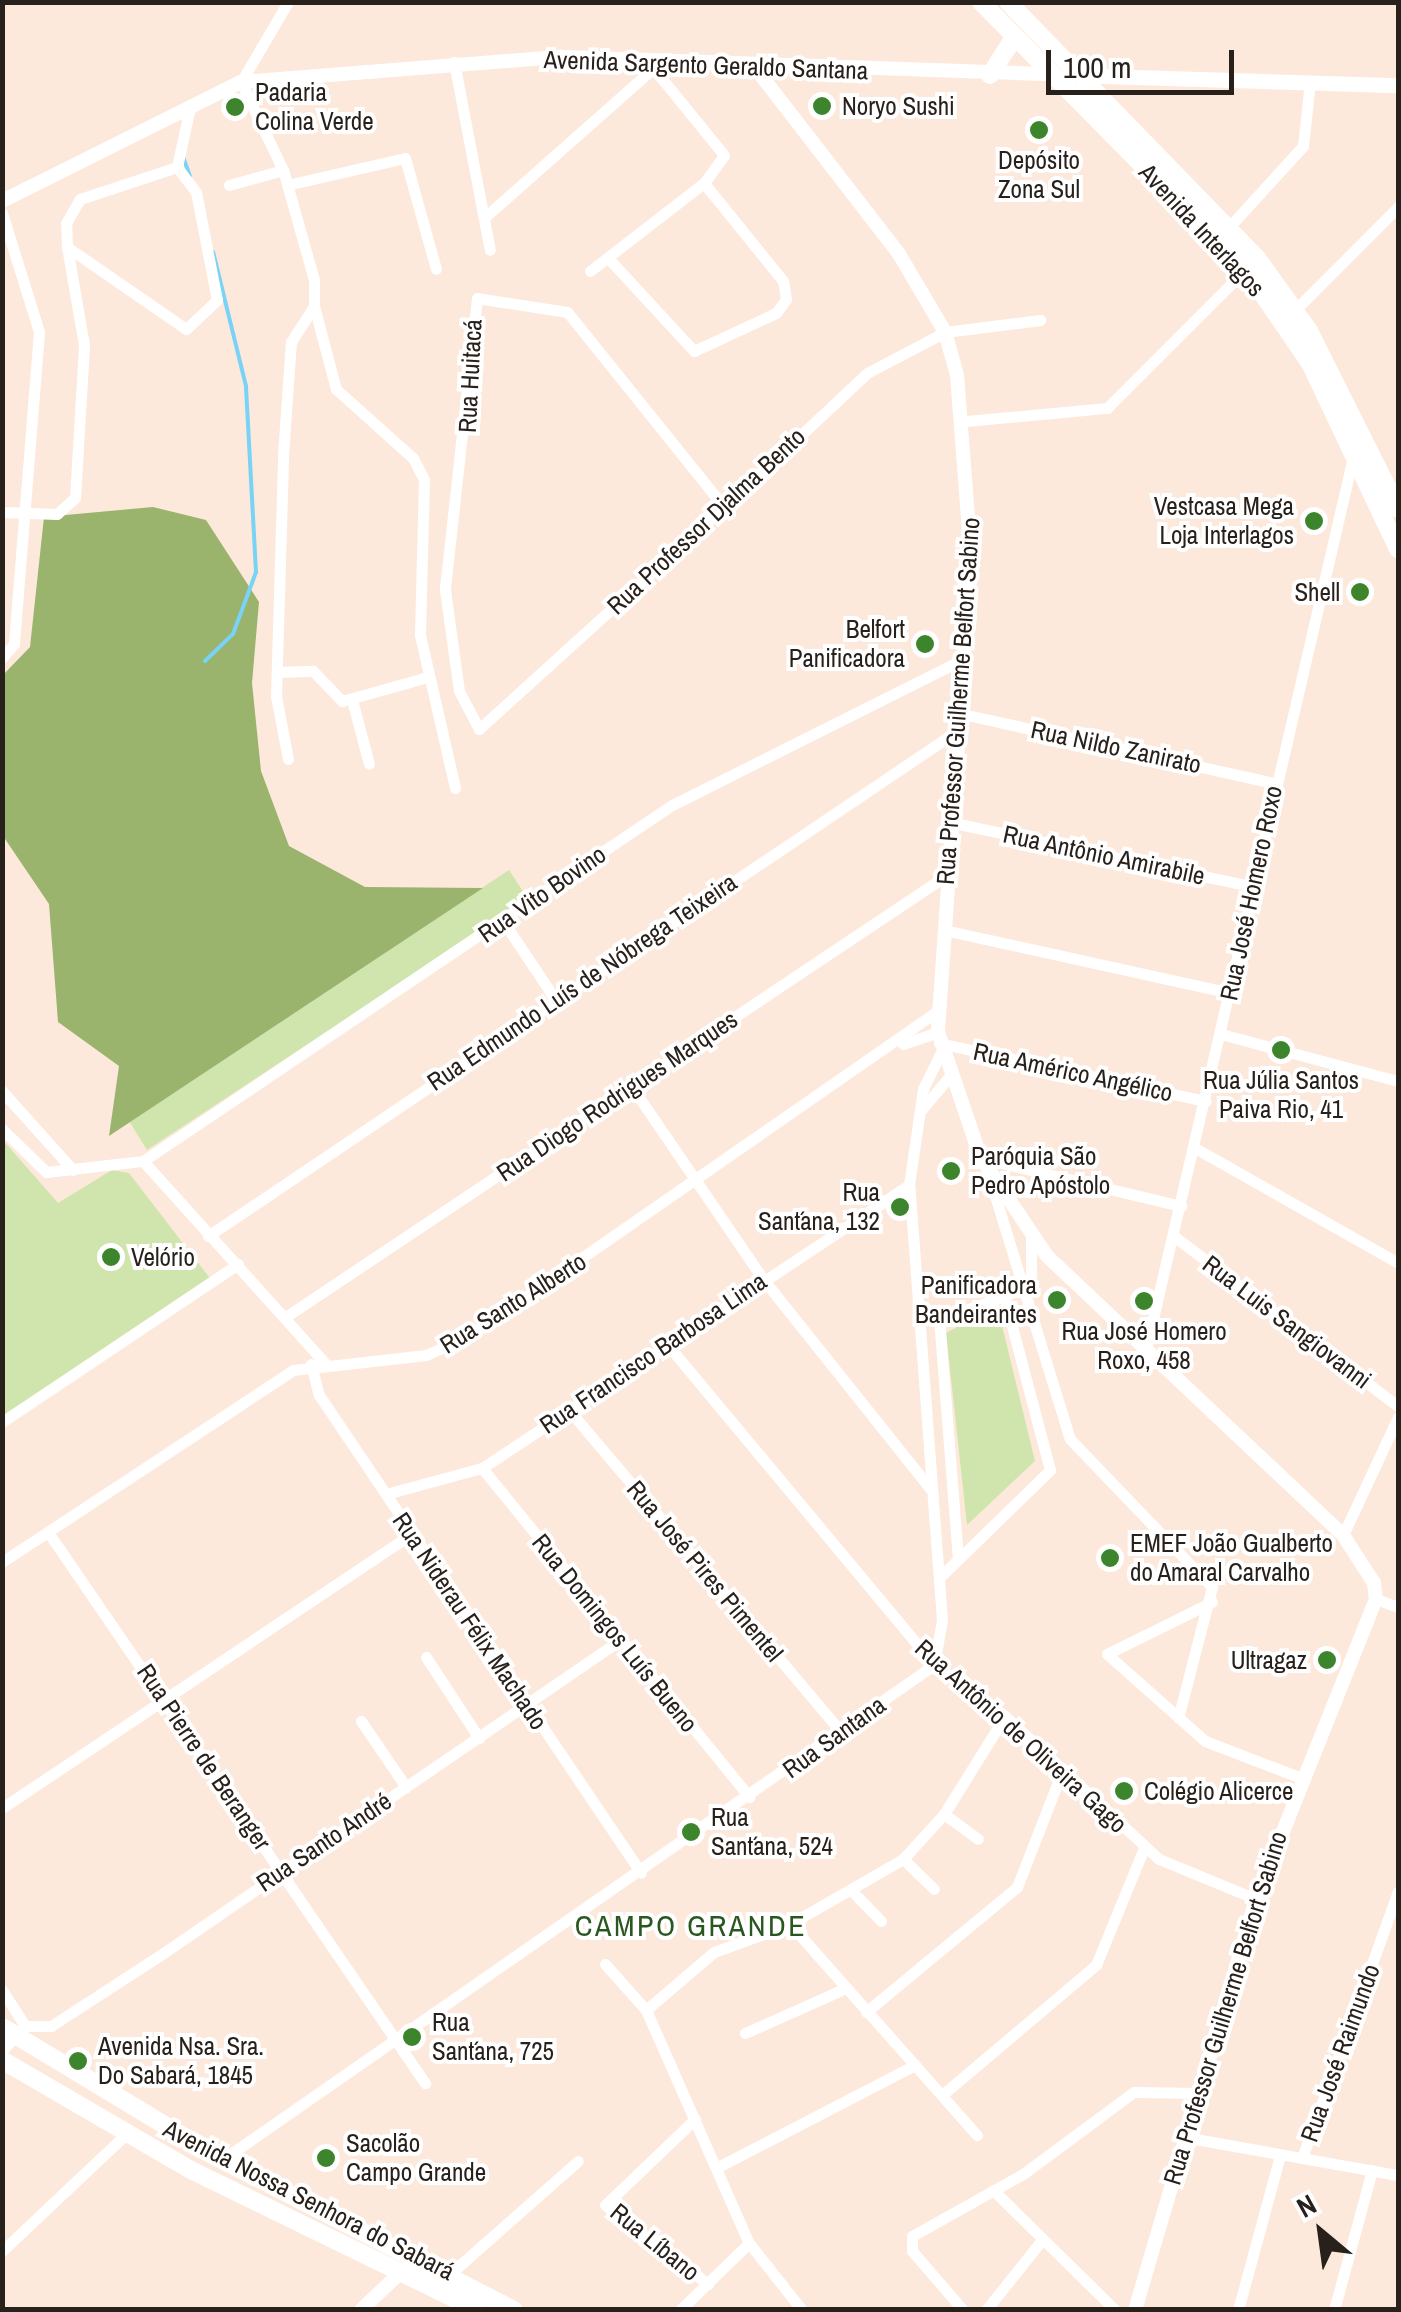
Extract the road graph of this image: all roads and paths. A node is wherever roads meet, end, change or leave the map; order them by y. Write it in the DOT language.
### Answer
graph roads {
  1 [pos="288,2"];
  2 [pos="981,2"];
  3 [pos="1008,2"];
  4 [pos="1014,36"];
  5 [pos="454,62"];
  6 [pos="657,64"];
  7 [pos="753,65"];
  8 [pos="1052,74"];
  9 [pos="990,75"];
  10 [pos="1079,75"];
  11 [pos="241,82"];
  12 [pos="1310,82"];
  13 [pos="1398,84"];
  14 [pos="190,108"];
  15 [pos="178,167"];
  16 [pos="283,170"];
  17 [pos="287,184"];
  18 [pos="704,184"];
  19 [pos="229,185"];
  20 [pos="2,201"];
  21 [pos="1398,207"];
  22 [pos="2,213"];
  23 [pos="485,217"];
  24 [pos="1230,226"];
  25 [pos="67,247"];
  26 [pos="490,250"];
  27 [pos="610,260"];
  28 [pos="1252,264"];
  29 [pos="436,269"];
  30 [pos="590,272"];
  31 [pos="314,306"];
  32 [pos="1295,310"];
  33 [pos="1040,320"];
  34 [pos="945,332"];
  35 [pos="966,421"];
  36 [pos="1362,434"];
  37 [pos="1353,454"];
  38 [pos="724,507"];
  39 [pos="28,508"];
  40 [pos="1398,509"];
  41 [pos="2,512"];
  42 [pos="1398,549"];
  43 [pos="2,658"];
  44 [pos="961,660"];
  45 [pos="278,672"];
  46 [pos="428,676"];
  47 [pos="352,700"];
  48 [pos="958,713"];
  49 [pos="479,730"];
  50 [pos="957,731"];
  51 [pos="288,759"];
  52 [pos="369,764"];
  53 [pos="1274,782"];
  54 [pos="455,788"];
  55 [pos="954,823"];
  56 [pos="947,875"];
  57 [pos="1254,887"];
  58 [pos="503,921"];
  59 [pos="944,930"];
  60 [pos="1231,993"];
  61 [pos="556,999"];
  62 [pos="939,1010"];
  63 [pos="1221,1034"];
  64 [pos="939,1043"];
  65 [pos="899,1045"];
  66 [pos="949,1077"];
  67 [pos="1398,1081"];
  68 [pos="632,1087"];
  69 [pos="2,1092"];
  70 [pos="1206,1100"];
  71 [pos="920,1112"];
  72 [pos="2,1129"];
  73 [pos="1195,1148"];
  74 [pos="143,1162"];
  75 [pos="985,1166"];
  76 [pos="73,1170"];
  77 [pos="695,1184"];
  78 [pos="909,1184"];
  79 [pos="1181,1206"];
  80 [pos="208,1236"];
  81 [pos="1175,1237"];
  82 [pos="1031,1238"];
  83 [pos="1398,1262"];
  84 [pos="238,1264"];
  85 [pos="763,1279"];
  86 [pos="1029,1289"];
  87 [pos="1004,1296"];
  88 [pos="287,1316"];
  89 [pos="667,1344"];
  90 [pos="1145,1353"];
  91 [pos="325,1363"];
  92 [pos="311,1364"];
  93 [pos="1398,1406"];
  94 [pos="568,1410"];
  95 [pos="1398,1418"];
  96 [pos="2,1422"];
  97 [pos="482,1468"];
  98 [pos="931,1489"];
  99 [pos="386,1494"];
  100 [pos="48,1532"];
  101 [pos="412,1534"];
  102 [pos="1343,1535"];
  103 [pos="958,1558"];
  104 [pos="2,1562"];
  105 [pos="939,1578"];
  106 [pos="1376,1599"];
  107 [pos="1212,1602"];
  108 [pos="1398,1607"];
  109 [pos="620,1640"];
  110 [pos="426,1657"];
  111 [pos="934,1664"];
  112 [pos="168,1701"];
  113 [pos="526,1706"];
  114 [pos="1005,1716"];
  115 [pos="1178,1718"];
  116 [pos="361,1721"];
  117 [pos="841,1732"];
  118 [pos="479,1738"];
  119 [pos="1063,1768"];
  120 [pos="1299,1777"];
  121 [pos="406,1787"];
  122 [pos="749,1797"];
  123 [pos="2,1808"];
  124 [pos="944,1814"];
  125 [pos="978,1839"];
  126 [pos="1144,1848"];
  127 [pos="903,1858"];
  128 [pos="280,1871"];
  129 [pos="641,1873"];
  130 [pos="934,1889"];
  131 [pos="852,1890"];
  132 [pos="1398,1892"];
  133 [pos="1256,1900"];
  134 [pos="881,1921"];
  135 [pos="790,1924"];
  136 [pos="605,1964"];
  137 [pos="844,1989"];
  138 [pos="2,1990"];
  139 [pos="646,2010"];
  140 [pos="866,2012"];
  141 [pos="14,2029"];
  142 [pos="745,2033"];
  143 [pos="394,2035"];
  144 [pos="2,2052"];
  145 [pos="2,2060"];
  146 [pos="915,2066"];
  147 [pos="426,2083"];
  148 [pos="1197,2094"];
  149 [pos="942,2095"];
  150 [pos="695,2120"];
  151 [pos="127,2133"];
  152 [pos="977,2135"];
  153 [pos="1184,2137"];
  154 [pos="1280,2155"];
  155 [pos="1302,2158"];
  156 [pos="222,2160"];
  157 [pos="578,2161"];
  158 [pos="718,2166"];
  159 [pos="193,2170"];
  160 [pos="1372,2170"];
  161 [pos="1398,2174"];
  162 [pos="992,2190"];
  163 [pos="1041,2240"];
  164 [pos="750,2243"];
  165 [pos="2,2251"];
  166 [pos="403,2270"];
  167 [pos="451,2273"];
  168 [pos="708,2284"];
  169 [pos="362,2310"];
  170 [pos="478,2310"];
  171 [pos="514,2310"];
  172 [pos="680,2310"];
  173 [pos="802,2310"];
  174 [pos="963,2310"];
  175 [pos="986,2310"];
  176 [pos="1115,2310"];
  177 [pos="1135,2310"];
  178 [pos="1238,2310"];
  179 [pos="1334,2310"];
  1 -- 11 [label="street"];
  2 -- 4 [label="main road, Avenida Interlagos"];
  3 -- 10 [label="main road, Avenida Interlagos"];
  4 -- 8 [label="main road, Avenida Interlagos"];
  4 -- 9 [label="main road"];
  5 -- 6 [label="street, Avenida Sargento Geraldo Santana"];
  5 -- 11 [label="street, Avenida Sargento Geraldo Santana"];
  5 -- 23 [label="street"];
  6 -- 7 [label="street, Avenida Sargento Geraldo Santana"];
  6 -- 18 [label="street"];
  6 -- 23 [label="street"];
  7 -- 9 [label="street, Avenida Sargento Geraldo Santana"];
  7 -- 34 [label="street, Rua Professor Guilherme Belfort Sabino"];
  8 -- 9 [label="street, Avenida Sargento Geraldo Santana"];
  8 -- 10 [label="main road"];
  8 -- 28 [label="main road, Avenida Interlagos"];
  10 -- 12 [label="main road"];
  10 -- 24 [label="main road, Avenida Interlagos"];
  11 -- 14 [label="street, Avenida Sargento Geraldo Santana"];
  11 -- 16 [label="street"];
  12 -- 13 [label="main road"];
  12 -- 24 [label="street"];
  14 -- 15 [label="street"];
  14 -- 20 [label="street, Avenida Sargento Geraldo Santana"];
  15 -- 25 [label="street"];
  15 -- 25 [label="street"];
  16 -- 17 [label="street"];
  16 -- 19 [label="street"];
  17 -- 29 [label="street"];
  17 -- 31 [label="street"];
  18 -- 27 [label="street"];
  18 -- 27 [label="street"];
  21 -- 32 [label="street"];
  22 -- 39 [label="street"];
  23 -- 26 [label="street"];
  24 -- 28 [label="main road, Avenida Interlagos"];
  25 -- 39 [label="street"];
  27 -- 30 [label="street"];
  28 -- 32 [label="main road, Avenida Interlagos"];
  28 -- 35 [label="street"];
  28 -- 37 [label="main road, Avenida Interlagos"];
  31 -- 45 [label="street"];
  31 -- 46 [label="street"];
  32 -- 36 [label="main road, Avenida Interlagos"];
  33 -- 34 [label="street, Rua Professor Djalma Bento"];
  34 -- 35 [label="street, Rua Professor Guilherme Belfort Sabino"];
  34 -- 38 [label="street, Rua Professor Djalma Bento"];
  35 -- 44 [label="street, Rua Professor Guilherme Belfort Sabino"];
  36 -- 37 [label="street, Rua José Homero Roxo"];
  36 -- 40 [label="main road, Avenida Interlagos"];
  37 -- 42 [label="main road, Avenida Interlagos"];
  37 -- 53 [label="street, Rua José Homero Roxo"];
  38 -- 49 [label="street, Rua Professor Djalma Bento"];
  38 -- 49 [label="street, Rua Huitacá"];
  39 -- 41 [label="street"];
  39 -- 43 [label="street"];
  44 -- 48 [label="street, Rua Professor Guilherme Belfort Sabino"];
  44 -- 58 [label="street, Rua Vito Bovino"];
  45 -- 47 [label="street"];
  45 -- 51 [label="street"];
  46 -- 47 [label="street"];
  46 -- 54 [label="street"];
  47 -- 52 [label="street"];
  48 -- 50 [label="street, Rua Professor Guilherme Belfort Sabino"];
  48 -- 53 [label="street, Rua Nildo Zanirato"];
  50 -- 55 [label="street, Rua Professor Guilherme Belfort Sabino"];
  50 -- 61 [label="street, Rua Edmundo Luís de Nóbrega Teixeira"];
  53 -- 57 [label="street, Rua José Homero Roxo"];
  55 -- 56 [label="street, Rua Professor Guilherme Belfort Sabino"];
  55 -- 57 [label="street, Rua Antônio Amirabile"];
  56 -- 59 [label="street, Rua Professor Guilherme Belfort Sabino"];
  56 -- 68 [label="street, Rua Diogo Rodrigues Marques"];
  57 -- 60 [label="street, Rua José Homero Roxo"];
  58 -- 61 [label="street"];
  58 -- 74 [label="street, Rua Vito Bovino"];
  59 -- 60 [label="street"];
  59 -- 62 [label="street, Rua Professor Guilherme Belfort Sabino"];
  60 -- 63 [label="street, Rua José Homero Roxo"];
  61 -- 80 [label="street, Rua Edmundo Luís de Nóbrega Teixeira"];
  62 -- 64 [label="street, Rua Professor Guilherme Belfort Sabino"];
  62 -- 65 [label="street, Rua Santo Alberto"];
  63 -- 67 [label="street"];
  63 -- 70 [label="street, Rua José Homero Roxo"];
  64 -- 65 [label="street, Rua Santo Alberto"];
  64 -- 66 [label="street"];
  64 -- 70 [label="street, Rua Américo Angélico"];
  64 -- 71 [label="street"];
  65 -- 77 [label="street, Rua Santo Alberto"];
  66 -- 71 [label="street"];
  66 -- 75 [label="street"];
  68 -- 77 [label="street"];
  68 -- 88 [label="street, Rua Diogo Rodrigues Marques"];
  69 -- 76 [label="street"];
  70 -- 73 [label="street, Rua José Homero Roxo"];
  71 -- 78 [label="street"];
  72 -- 76 [label="street"];
  73 -- 79 [label="street, Rua José Homero Roxo"];
  73 -- 83 [label="street"];
  74 -- 76 [label="street"];
  74 -- 80 [label="street"];
  75 -- 79 [label="street"];
  75 -- 82 [label="street"];
  75 -- 86 [label="street"];
  77 -- 85 [label="street"];
  77 -- 91 [label="street, Rua Santo Alberto"];
  78 -- 85 [label="street, Rua Francisco Barbosa Lima"];
  78 -- 98 [label="street"];
  79 -- 81 [label="street, Rua José Homero Roxo"];
  80 -- 84 [label="street"];
  81 -- 90 [label="street, Rua José Homero Roxo"];
  81 -- 93 [label="street, Rua Luis Sangiovanni"];
  82 -- 86 [label="street"];
  82 -- 90 [label="street"];
  84 -- 88 [label="street"];
  84 -- 96 [label="street"];
  85 -- 89 [label="street, Rua Francisco Barbosa Lima"];
  85 -- 98 [label="street"];
  86 -- 87 [label="street"];
  86 -- 107 [label="street"];
  87 -- 103 [label="street"];
  87 -- 103 [label="street"];
  88 -- 91 [label="street"];
  89 -- 94 [label="street, Rua Francisco Barbosa Lima"];
  89 -- 111 [label="street, Rua Antônio de Oliveira Gago"];
  90 -- 102 [label="street"];
  91 -- 92 [label="street, Rua Santo Alberto"];
  92 -- 99 [label="street, Rua Niderau Félix Machado"];
  92 -- 100 [label="street, Rua Santo Alberto"];
  94 -- 97 [label="street, Rua Francisco Barbosa Lima"];
  94 -- 117 [label="street, Rua José Pires Pimentel"];
  95 -- 102 [label="street"];
  97 -- 99 [label="street, Rua Francisco Barbosa Lima"];
  97 -- 109 [label="street, Rua Domingos Luís Bueno"];
  98 -- 105 [label="street"];
  99 -- 101 [label="street, Rua Niderau Félix Machado"];
  100 -- 104 [label="street, Rua Santo Alberto"];
  100 -- 112 [label="street, Rua Pierre de Beranger"];
  101 -- 112 [label="street"];
  101 -- 113 [label="street, Rua Niderau Félix Machado"];
  102 -- 106 [label="street"];
  103 -- 105 [label="street"];
  105 -- 111 [label="street"];
  106 -- 108 [label="street"];
  106 -- 120 [label="street, Rua Professor Guilherme Belfort Sabino"];
  107 -- 115 [label="street"];
  107 -- 115 [label="street"];
  109 -- 113 [label="street, Rua Santo André"];
  109 -- 122 [label="street, Rua Domingos Luís Bueno"];
  110 -- 118 [label="street"];
  111 -- 114 [label="street, Rua Antônio de Oliveira Gago"];
  111 -- 117 [label="street, Rua Santana"];
  112 -- 123 [label="street"];
  112 -- 128 [label="street, Rua Pierre de Beranger"];
  113 -- 118 [label="street, Rua Santo André"];
  113 -- 129 [label="street, Rua Niderau Félix Machado"];
  114 -- 119 [label="street, Rua Antônio de Oliveira Gago"];
  114 -- 124 [label="street"];
  115 -- 120 [label="street"];
  116 -- 121 [label="street"];
  117 -- 122 [label="street, Rua Santana"];
  118 -- 121 [label="street, Rua Santo André"];
  119 -- 126 [label="street, Rua Antônio de Oliveira Gago"];
  119 -- 140 [label="street"];
  120 -- 133 [label="street, Rua Professor Guilherme Belfort Sabino"];
  121 -- 128 [label="street, Rua Santo André"];
  122 -- 129 [label="street, Rua Santana"];
  124 -- 125 [label="street"];
  124 -- 127 [label="street"];
  126 -- 133 [label="street, Rua Antônio de Oliveira Gago"];
  126 -- 149 [label="street"];
  127 -- 130 [label="street"];
  127 -- 131 [label="street"];
  128 -- 141 [label="street, Rua Santo André"];
  128 -- 143 [label="street, Rua Pierre de Beranger"];
  129 -- 143 [label="street, Rua Santana"];
  131 -- 134 [label="street"];
  131 -- 135 [label="street"];
  132 -- 155 [label="street, Rua José Raimundo"];
  133 -- 148 [label="street, Rua Professor Guilherme Belfort Sabino"];
  135 -- 137 [label="street"];
  135 -- 139 [label="street"];
  136 -- 139 [label="street"];
  137 -- 140 [label="street"];
  137 -- 142 [label="street"];
  138 -- 141 [label="street"];
  139 -- 150 [label="street"];
  140 -- 146 [label="street"];
  141 -- 144 [label="street"];
  141 -- 156 [label="main road, Avenida Nossa Senhora do Sabará"];
  143 -- 147 [label="street, Rua Pierre de Beranger"];
  143 -- 156 [label="street, Rua Santana"];
  145 -- 151 [label="main road, Avenida Nossa Senhora do Sabará"];
  146 -- 149 [label="street"];
  146 -- 158 [label="street"];
  148 -- 153 [label="street, Rua Professor Guilherme Belfort Sabino"];
  148 -- 162 [label="street"];
  149 -- 152 [label="street"];
  150 -- 158 [label="street"];
  150 -- 168 [label="street, Rua Líbano"];
  151 -- 159 [label="main road, Avenida Nossa Senhora do Sabará"];
  151 -- 165 [label="street"];
  153 -- 154 [label="street"];
  153 -- 177 [label="street, Rua Professor Guilherme Belfort Sabino"];
  154 -- 155 [label="street"];
  154 -- 178 [label="street"];
  155 -- 160 [label="street"];
  156 -- 159 [label="main road"];
  156 -- 167 [label="main road, Avenida Nossa Senhora do Sabará"];
  157 -- 167 [label="street"];
  158 -- 164 [label="street"];
  159 -- 166 [label="main road, Avenida Nossa Senhora do Sabará"];
  160 -- 161 [label="street"];
  160 -- 179 [label="street"];
  162 -- 163 [label="street"];
  162 -- 174 [label="street"];
  163 -- 175 [label="street"];
  163 -- 176 [label="street"];
  164 -- 168 [label="street"];
  164 -- 173 [label="street"];
  166 -- 169 [label="street"];
  166 -- 170 [label="main road, Avenida Nossa Senhora do Sabará"];
  167 -- 171 [label="main road, Avenida Nossa Senhora do Sabará"];
  168 -- 172 [label="street"];
}
